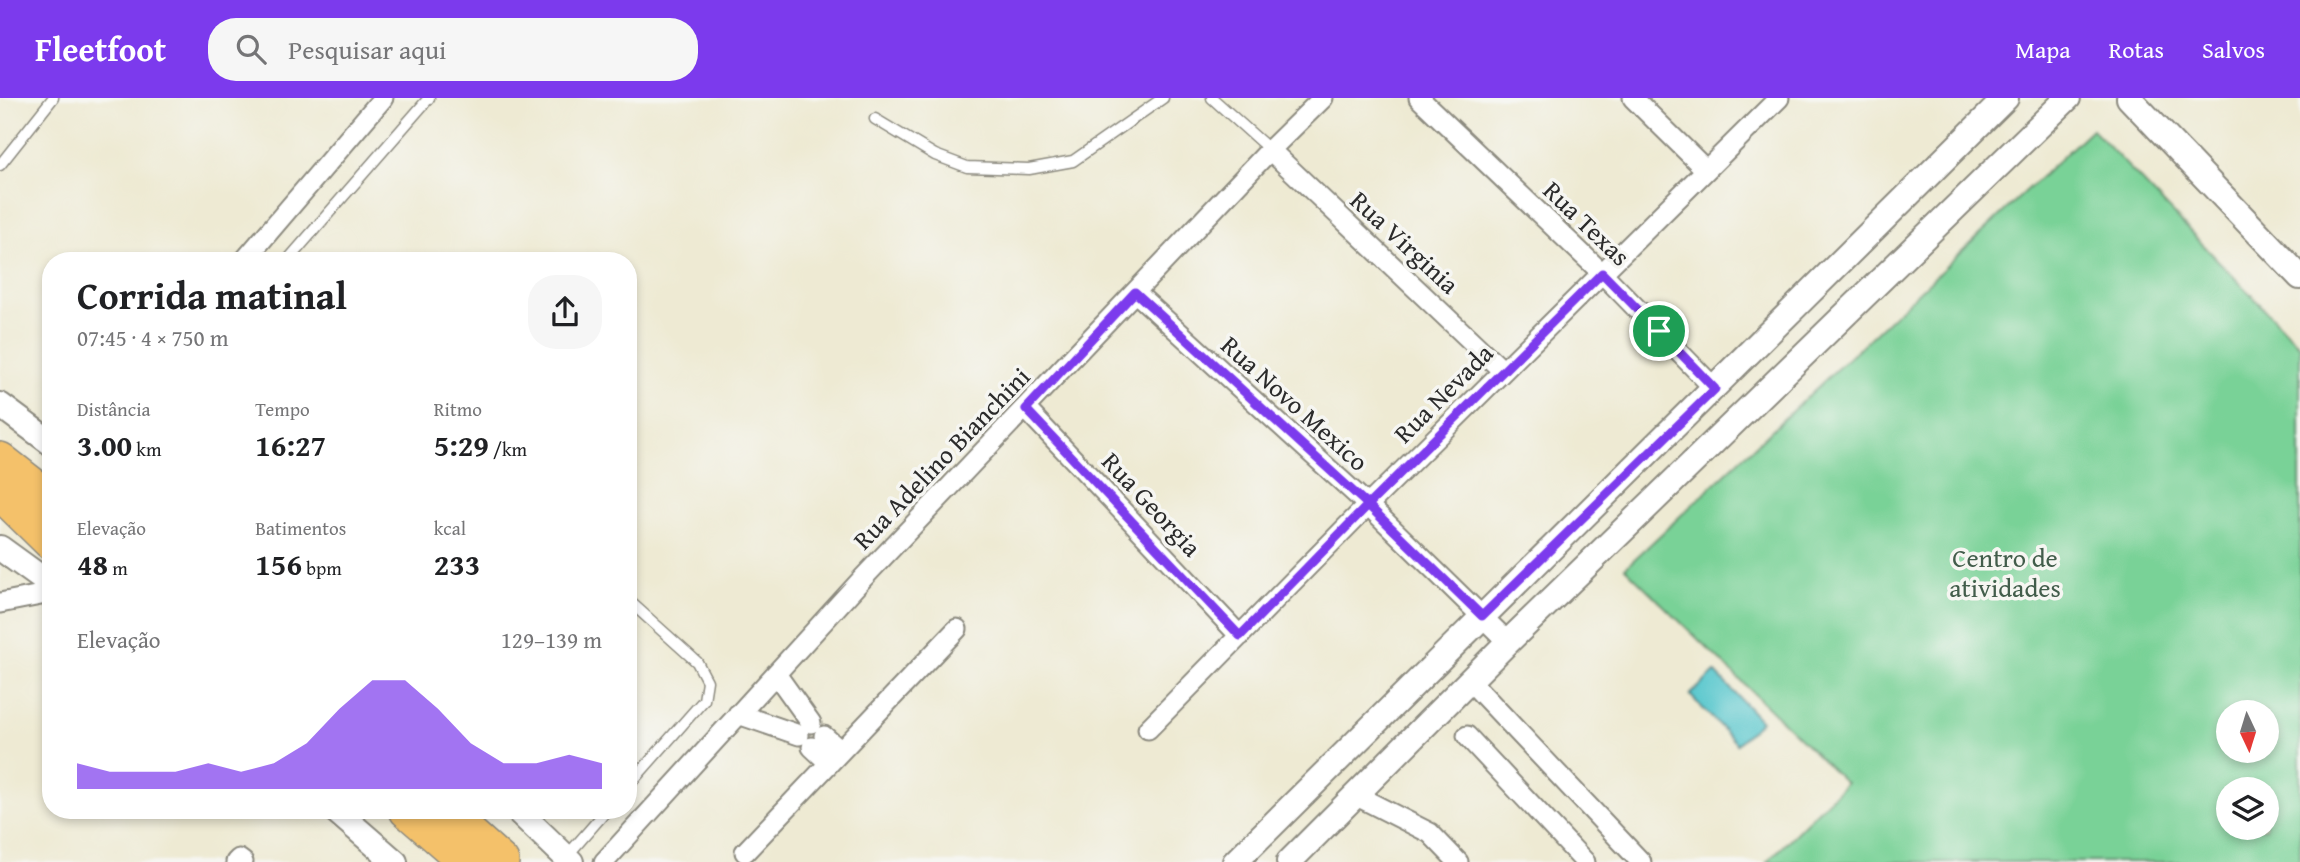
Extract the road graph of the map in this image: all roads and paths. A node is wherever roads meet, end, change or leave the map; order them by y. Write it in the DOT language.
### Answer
graph roads {
  1 [pos="53,98"];
  2 [pos="383,98"];
  3 [pos="429,98"];
  4 [pos="1163,98"];
  5 [pos="1212,98"];
  6 [pos="1323,98"];
  7 [pos="1419,98"];
  8 [pos="1633,98"];
  9 [pos="1779,98"];
  10 [pos="2007,98"];
  11 [pos="2068,98"];
  12 [pos="2129,98"];
  13 [pos="875,119"];
  14 [pos="1270,150"];
  15 [pos="0,165"];
  16 [pos="1706,170"];
  17 [pos="252,252"];
  18 [pos="295,252"];
  19 [pos="1602,273"];
  20 [pos="2300,277"];
  21 [pos="1135,292"];
  22 [pos="1503,371"];
  23 [pos="1715,389"];
  24 [pos="0,405"];
  25 [pos="1026,409"];
  26 [pos="42,436"];
  27 [pos="0,460"];
  28 [pos="42,484"];
  29 [pos="0,491"];
  30 [pos="42,493"];
  31 [pos="1368,505"];
  32 [pos="42,523"];
  33 [pos="42,533"];
  34 [pos="0,548"];
  35 [pos="42,578"];
  36 [pos="42,595"];
  37 [pos="0,603"];
  38 [pos="637,608"];
  39 [pos="1482,616"];
  40 [pos="957,629"];
  41 [pos="1240,636"];
  42 [pos="1508,642"];
  43 [pos="776,674"];
  44 [pos="1471,681"];
  45 [pos="738,715"];
  46 [pos="1148,729"];
  47 [pos="812,735"];
  48 [pos="1467,736"];
  49 [pos="835,757"];
  50 [pos="637,776"];
  51 [pos="1357,796"];
  52 [pos="345,819"];
  53 [pos="417,819"];
  54 [pos="452,819"];
  55 [pos="526,819"];
  56 [pos="600,819"];
  57 [pos="745,852"];
  58 [pos="568,860"];
  59 [pos="236,862"];
  60 [pos="243,862"];
  61 [pos="395,862"];
  62 [pos="467,862"];
  63 [pos="501,862"];
  64 [pos="604,862"];
  65 [pos="1236,862"];
  66 [pos="1289,862"];
  67 [pos="1458,862"];
  68 [pos="1585,862"];
  69 [pos="1641,862"];
  1 -- 15 [label="lane"];
  2 -- 17 [label="street"];
  3 -- 18 [label="lane"];
  4 -- 13 [label="lane"];
  5 -- 14 [label="lane"];
  6 -- 14 [label="street, Rua Adelino Bianchini"];
  7 -- 19 [label="street, Rua Texas"];
  8 -- 16 [label="street"];
  9 -- 16 [label="street, Rua Nevada"];
  10 -- 23 [label="street"];
  11 -- 42 [label="street"];
  12 -- 20 [label="street"];
  14 -- 21 [label="street, Rua Adelino Bianchini"];
  14 -- 22 [label="street, Rua Virginia"];
  16 -- 19 [label="street, Rua Nevada"];
  19 -- 22 [label="street, Rua Nevada"];
  19 -- 23 [label="street, Rua Texas"];
  21 -- 25 [label="street, Rua Adelino Bianchini"];
  21 -- 31 [label="street, Rua Novo Mexico"];
  22 -- 31 [label="street, Rua Nevada"];
  23 -- 39 [label="street"];
  24 -- 26 [label="street"];
  25 -- 41 [label="street, Rua Georgia"];
  25 -- 43 [label="street, Rua Adelino Bianchini"];
  27 -- 28 [label="highway"];
  27 -- 30 [label="highway"];
  29 -- 32 [label="highway"];
  29 -- 33 [label="highway"];
  31 -- 39 [label="street, Rua Novo Mexico"];
  31 -- 41 [label="street, Rua Nevada"];
  34 -- 35 [label="street"];
  36 -- 37 [label="street"];
  38 -- 50 [label="lane"];
  39 -- 42 [label="street, Rua Novo Mexico"];
  39 -- 65 [label="street"];
  40 -- 49 [label="street"];
  41 -- 46 [label="street, Rua Nevada"];
  42 -- 44 [label="street"];
  43 -- 45 [label="street, Rua Adelino Bianchini"];
  43 -- 47 [label="street"];
  44 -- 51 [label="street"];
  44 -- 69 [label="street"];
  45 -- 47 [label="street"];
  45 -- 64 [label="street, Rua Adelino Bianchini"];
  47 -- 49 [label="street"];
  48 -- 68 [label="street"];
  49 -- 57 [label="street"];
  51 -- 66 [label="street"];
  51 -- 67 [label="street"];
  52 -- 61 [label="street"];
  53 -- 62 [label="highway"];
  54 -- 63 [label="highway"];
  55 -- 58 [label="street"];
  56 -- 58 [label="lane"];
  59 -- 60 [label="street"];
}
